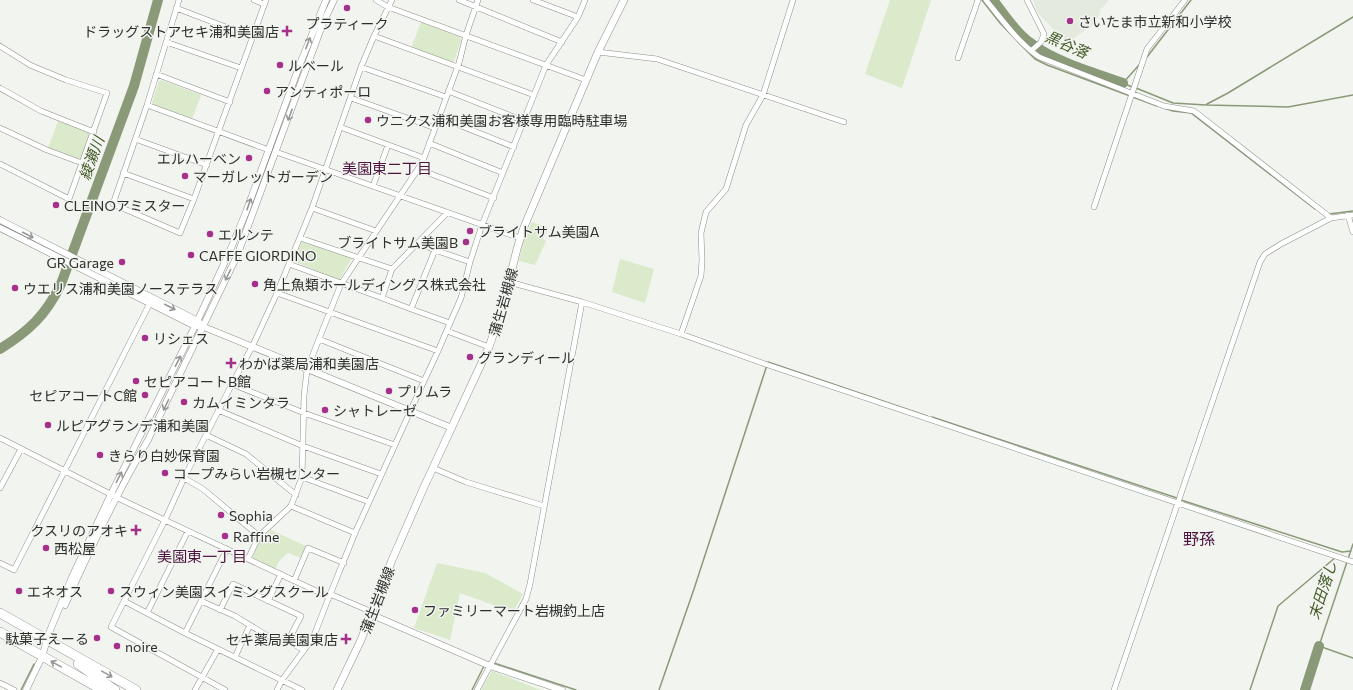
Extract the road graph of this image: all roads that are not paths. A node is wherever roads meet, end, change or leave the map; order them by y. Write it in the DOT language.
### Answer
graph roads {
  1 [pos="179,0"];
  2 [pos="254,0"];
  3 [pos="326,0"];
  4 [pos="334,0"];
  5 [pos="376,0"];
  6 [pos="392,0"];
  7 [pos="459,0"];
  8 [pos="478,0"];
  9 [pos="533,0"];
  10 [pos="585,0"];
  11 [pos="624,0"];
  12 [pos="793,0"];
  13 [pos="978,0"];
  14 [pos="986,0"];
  15 [pos="1027,0"];
  16 [pos="1185,0"];
  17 [pos="265,2"];
  18 [pos="476,6"];
  19 [pos="388,7"];
  20 [pos="176,8"];
  21 [pos="578,18"];
  22 [pos="466,35"];
  23 [pos="374,36"];
  24 [pos="252,37"];
  25 [pos="166,42"];
  26 [pos="562,42"];
  27 [pos="0,46"];
  28 [pos="1031,51"];
  29 [pos="598,52"];
  30 [pos="958,58"];
  31 [pos="546,65"];
  32 [pos="361,67"];
  33 [pos="241,68"];
  34 [pos="457,68"];
  35 [pos="156,74"];
  36 [pos="586,80"];
  37 [pos="0,88"];
  38 [pos="448,91"];
  39 [pos="1131,92"];
  40 [pos="763,95"];
  41 [pos="534,96"];
  42 [pos="446,97"];
  43 [pos="351,98"];
  44 [pos="230,102"];
  45 [pos="147,106"];
  46 [pos="439,118"];
  47 [pos="524,121"];
  48 [pos="844,122"];
  49 [pos="340,127"];
  50 [pos="0,128"];
  51 [pos="435,128"];
  52 [pos="219,131"];
  53 [pos="94,132"];
  54 [pos="135,139"];
  55 [pos="429,143"];
  56 [pos="388,145"];
  57 [pos="514,146"];
  58 [pos="269,150"];
  59 [pos="276,152"];
  60 [pos="424,158"];
  61 [pos="0,164"];
  62 [pos="82,164"];
  63 [pos="207,165"];
  64 [pos="325,169"];
  65 [pos="418,169"];
  66 [pos="123,173"];
  67 [pos="503,173"];
  68 [pos="374,186"];
  69 [pos="400,196"];
  70 [pos="494,198"];
  71 [pos="194,199"];
  72 [pos="1094,207"];
  73 [pos="312,208"];
  74 [pos="447,213"];
  75 [pos="1351,215"];
  76 [pos="1331,218"];
  77 [pos="0,220"];
  78 [pos="482,225"];
  79 [pos="0,228"];
  80 [pos="376,231"];
  81 [pos="1353,232"];
  82 [pos="300,238"];
  83 [pos="520,238"];
  84 [pos="418,243"];
  85 [pos="435,250"];
  86 [pos="358,257"];
  87 [pos="470,262"];
  88 [pos="289,264"];
  89 [pos="392,269"];
  90 [pos="510,282"];
  91 [pos="341,284"];
  92 [pos="277,293"];
  93 [pos="382,298"];
  94 [pos="582,302"];
  95 [pos="150,303"];
  96 [pos="412,309"];
  97 [pos="330,312"];
  98 [pos="196,323"];
  99 [pos="450,323"];
  100 [pos="204,327"];
  101 [pos="447,331"];
  102 [pos="681,334"];
  103 [pos="319,339"];
  104 [pos="252,347"];
  105 [pos="490,347"];
  106 [pos="438,351"];
  107 [pos="307,370"];
  108 [pos="424,381"];
  109 [pos="232,384"];
  110 [pos="218,410"];
  111 [pos="410,412"];
  112 [pos="304,413"];
  113 [pos="452,428"];
  114 [pos="206,435"];
  115 [pos="0,438"];
  116 [pos="395,445"];
  117 [pos="303,446"];
  118 [pos="21,449"];
  119 [pos="433,468"];
  120 [pos="65,472"];
  121 [pos="382,474"];
  122 [pos="184,478"];
  123 [pos="302,478"];
  124 [pos="0,488"];
  125 [pos="111,494"];
  126 [pos="296,495"];
  127 [pos="118,498"];
  128 [pos="369,502"];
  129 [pos="1178,504"];
  130 [pos="291,506"];
  131 [pos="544,506"];
  132 [pos="165,520"];
  133 [pos="188,531"];
  134 [pos="356,534"];
  135 [pos="259,536"];
  136 [pos="227,549"];
  137 [pos="248,559"];
  138 [pos="1353,562"];
  139 [pos="0,563"];
  140 [pos="344,563"];
  141 [pos="281,574"];
  142 [pos="294,581"];
  143 [pos="329,596"];
  144 [pos="124,601"];
  145 [pos="201,601"];
  146 [pos="268,601"];
  147 [pos="220,610"];
  148 [pos="372,612"];
  149 [pos="0,613"];
  150 [pos="147,613"];
  151 [pos="0,624"];
  152 [pos="250,625"];
  153 [pos="0,632"];
  154 [pos="186,633"];
  155 [pos="48,641"];
  156 [pos="288,641"];
  157 [pos="218,649"];
  158 [pos="304,650"];
  159 [pos="42,657"];
  160 [pos="235,657"];
  161 [pos="490,666"];
  162 [pos="202,678"];
  163 [pos="282,680"];
  164 [pos="0,683"];
  165 [pos="14,690"];
  166 [pos="26,690"];
  167 [pos="102,690"];
  168 [pos="115,690"];
  169 [pos="136,690"];
  170 [pos="195,690"];
  171 [pos="225,690"];
  172 [pos="277,690"];
  173 [pos="302,690"];
  174 [pos="337,690"];
  175 [pos="477,690"];
  176 [pos="562,690"];
  177 [pos="1114,690"];
  1 -- 20 [label="street"];
  2 -- 17 [label="street"];
  58 -- 3 [label="street, one-way"];
  4 -- 59 [label="street, one-way"];
  5 -- 19 [label="street"];
  6 -- 19 [label="street"];
  7 -- 18 [label="street"];
  8 -- 18 [label="street"];
  9 -- 21 [label="street"];
  10 -- 21 [label="street"];
  11 -- 29 [label="main road, 蒲生岩槻線"];
  12 -- 40 [label="street"];
  13 -- 30 [label="street"];
  14 -- 28 [label="street"];
  15 -- 28 [label="street"];
  16 -- 39 [label="street"];
  17 -- 24 [label="street"];
  18 -- 22 [label="street"];
  18 -- 26 [label="street"];
  19 -- 22 [label="street"];
  19 -- 23 [label="street"];
  20 -- 24 [label="street"];
  20 -- 25 [label="street"];
  21 -- 26 [label="street"];
  22 -- 31 [label="street"];
  22 -- 34 [label="street"];
  23 -- 32 [label="street"];
  23 -- 34 [label="street"];
  24 -- 33 [label="street"];
  25 -- 33 [label="street"];
  25 -- 35 [label="street"];
  26 -- 31 [label="street"];
  27 -- 53 [label="street"];
  28 -- 39 [label="street"];
  29 -- 36 [label="main road, 蒲生岩槻線"];
  29 -- 40 [label="street"];
  31 -- 36 [label="street"];
  31 -- 41 [label="street"];
  32 -- 42 [label="street"];
  32 -- 43 [label="street"];
  33 -- 44 [label="street"];
  34 -- 38 [label="street"];
  34 -- 41 [label="street"];
  35 -- 44 [label="street"];
  35 -- 45 [label="street"];
  36 -- 83 [label="main road, 蒲生岩槻線"];
  37 -- 53 [label="street"];
  38 -- 42 [label="street"];
  38 -- 47 [label="street"];
  39 -- 72 [label="street"];
  39 -- 76 [label="street"];
  40 -- 48 [label="street"];
  40 -- 102 [label="street"];
  41 -- 47 [label="street"];
  42 -- 46 [label="street"];
  43 -- 49 [label="street"];
  43 -- 51 [label="street"];
  44 -- 52 [label="street"];
  45 -- 52 [label="street"];
  45 -- 54 [label="street"];
  46 -- 51 [label="street"];
  46 -- 57 [label="street"];
  47 -- 57 [label="street"];
  49 -- 56 [label="street"];
  49 -- 64 [label="street"];
  50 -- 62 [label="street"];
  51 -- 55 [label="street"];
  52 -- 58 [label="street"];
  52 -- 63 [label="street"];
  53 -- 62 [label="street"];
  54 -- 63 [label="street"];
  54 -- 66 [label="street"];
  55 -- 60 [label="street"];
  55 -- 67 [label="street"];
  56 -- 60 [label="street"];
  56 -- 68 [label="street"];
  57 -- 67 [label="street"];
  98 -- 58 [label="street, one-way"];
  59 -- 64 [label="street"];
  59 -- 100 [label="street, one-way"];
  60 -- 65 [label="street"];
  61 -- 62 [label="street"];
  63 -- 71 [label="street"];
  64 -- 68 [label="street"];
  64 -- 73 [label="street"];
  65 -- 69 [label="street"];
  65 -- 70 [label="street"];
  66 -- 71 [label="street"];
  66 -- 71 [label="street"];
  67 -- 70 [label="street"];
  68 -- 69 [label="street"];
  69 -- 74 [label="street"];
  69 -- 80 [label="street"];
  70 -- 78 [label="street"];
  73 -- 80 [label="street"];
  73 -- 82 [label="street"];
  74 -- 78 [label="street"];
  74 -- 84 [label="street"];
  75 -- 76 [label="street"];
  75 -- 81 [label="street"];
  76 -- 129 [label="street"];
  77 -- 98 [label="street, one-way"];
  78 -- 83 [label="street"];
  78 -- 87 [label="street"];
  79 -- 95 [label="street"];
  80 -- 86 [label="street"];
  82 -- 86 [label="street"];
  82 -- 88 [label="street"];
  83 -- 90 [label="main road, 蒲生岩槻線"];
  84 -- 85 [label="street"];
  84 -- 89 [label="street"];
  85 -- 87 [label="street"];
  85 -- 96 [label="street"];
  86 -- 89 [label="street"];
  86 -- 91 [label="street"];
  87 -- 99 [label="street"];
  88 -- 91 [label="street"];
  88 -- 92 [label="street"];
  89 -- 93 [label="street"];
  90 -- 94 [label="street"];
  90 -- 105 [label="main road, 蒲生岩槻線"];
  91 -- 93 [label="street"];
  91 -- 97 [label="street"];
  92 -- 97 [label="street"];
  92 -- 104 [label="street"];
  93 -- 96 [label="street"];
  94 -- 102 [label="street"];
  94 -- 131 [label="street"];
  95 -- 98 [label="street"];
  95 -- 120 [label="street"];
  96 -- 99 [label="street"];
  97 -- 103 [label="street"];
  97 -- 106 [label="street"];
  98 -- 100 [label="street"];
  125 -- 98 [label="street, one-way"];
  99 -- 101 [label="street"];
  100 -- 104 [label="street"];
  100 -- 127 [label="street, one-way"];
  101 -- 105 [label="street"];
  101 -- 106 [label="street"];
  102 -- 129 [label="street"];
  103 -- 107 [label="street"];
  103 -- 108 [label="street"];
  104 -- 107 [label="street"];
  104 -- 109 [label="street"];
  105 -- 113 [label="main road, 蒲生岩槻線"];
  106 -- 108 [label="street"];
  107 -- 111 [label="street"];
  107 -- 112 [label="street"];
  108 -- 111 [label="street"];
  109 -- 110 [label="street"];
  109 -- 112 [label="street"];
  110 -- 114 [label="street"];
  110 -- 117 [label="street"];
  111 -- 113 [label="street"];
  111 -- 116 [label="street"];
  112 -- 116 [label="street"];
  112 -- 117 [label="street"];
  113 -- 119 [label="main road, 蒲生岩槻線"];
  114 -- 122 [label="street"];
  114 -- 126 [label="street"];
  115 -- 118 [label="street"];
  116 -- 121 [label="street"];
  117 -- 121 [label="street"];
  117 -- 123 [label="street"];
  118 -- 120 [label="street"];
  118 -- 124 [label="street"];
  119 -- 131 [label="street"];
  119 -- 148 [label="main road, 蒲生岩槻線"];
  120 -- 125 [label="street"];
  120 -- 139 [label="street"];
  121 -- 128 [label="street"];
  122 -- 132 [label="street"];
  122 -- 135 [label="street"];
  123 -- 126 [label="street"];
  123 -- 128 [label="street"];
  125 -- 127 [label="street"];
  125 -- 155 [label="street"];
  126 -- 130 [label="street"];
  127 -- 132 [label="street"];
  127 -- 155 [label="street"];
  128 -- 134 [label="street"];
  129 -- 138 [label="street"];
  129 -- 177 [label="street"];
  130 -- 134 [label="street"];
  130 -- 135 [label="street"];
  131 -- 161 [label="street"];
  132 -- 133 [label="street"];
  132 -- 144 [label="street"];
  133 -- 136 [label="street"];
  133 -- 150 [label="street"];
  134 -- 140 [label="street"];
  135 -- 137 [label="street"];
  136 -- 137 [label="street"];
  136 -- 145 [label="street"];
  137 -- 141 [label="street"];
  140 -- 142 [label="street"];
  140 -- 143 [label="street"];
  141 -- 142 [label="street"];
  141 -- 146 [label="street"];
  142 -- 143 [label="street"];
  143 -- 148 [label="street"];
  143 -- 158 [label="street"];
  144 -- 150 [label="street"];
  144 -- 162 [label="street"];
  145 -- 147 [label="street"];
  145 -- 154 [label="street"];
  146 -- 147 [label="street"];
  146 -- 156 [label="street"];
  147 -- 152 [label="street"];
  148 -- 161 [label="street"];
  148 -- 174 [label="main road, 蒲生岩槻線"];
  149 -- 155 [label="highway"];
  150 -- 154 [label="street"];
  151 -- 159 [label="highway"];
  152 -- 156 [label="street"];
  152 -- 160 [label="street"];
  153 -- 159 [label="highway"];
  154 -- 157 [label="street"];
  155 -- 159 [label="street"];
  155 -- 168 [label="highway"];
  155 -- 169 [label="highway, one-way"];
  156 -- 158 [label="street"];
  157 -- 160 [label="street"];
  157 -- 162 [label="street"];
  158 -- 163 [label="street"];
  159 -- 166 [label="street"];
  167 -- 159 [label="highway, one-way"];
  160 -- 163 [label="street"];
  161 -- 175 [label="street"];
  161 -- 176 [label="street"];
  162 -- 170 [label="street"];
  162 -- 171 [label="street"];
  163 -- 172 [label="street"];
  163 -- 173 [label="street"];
  164 -- 165 [label="street"];
}
